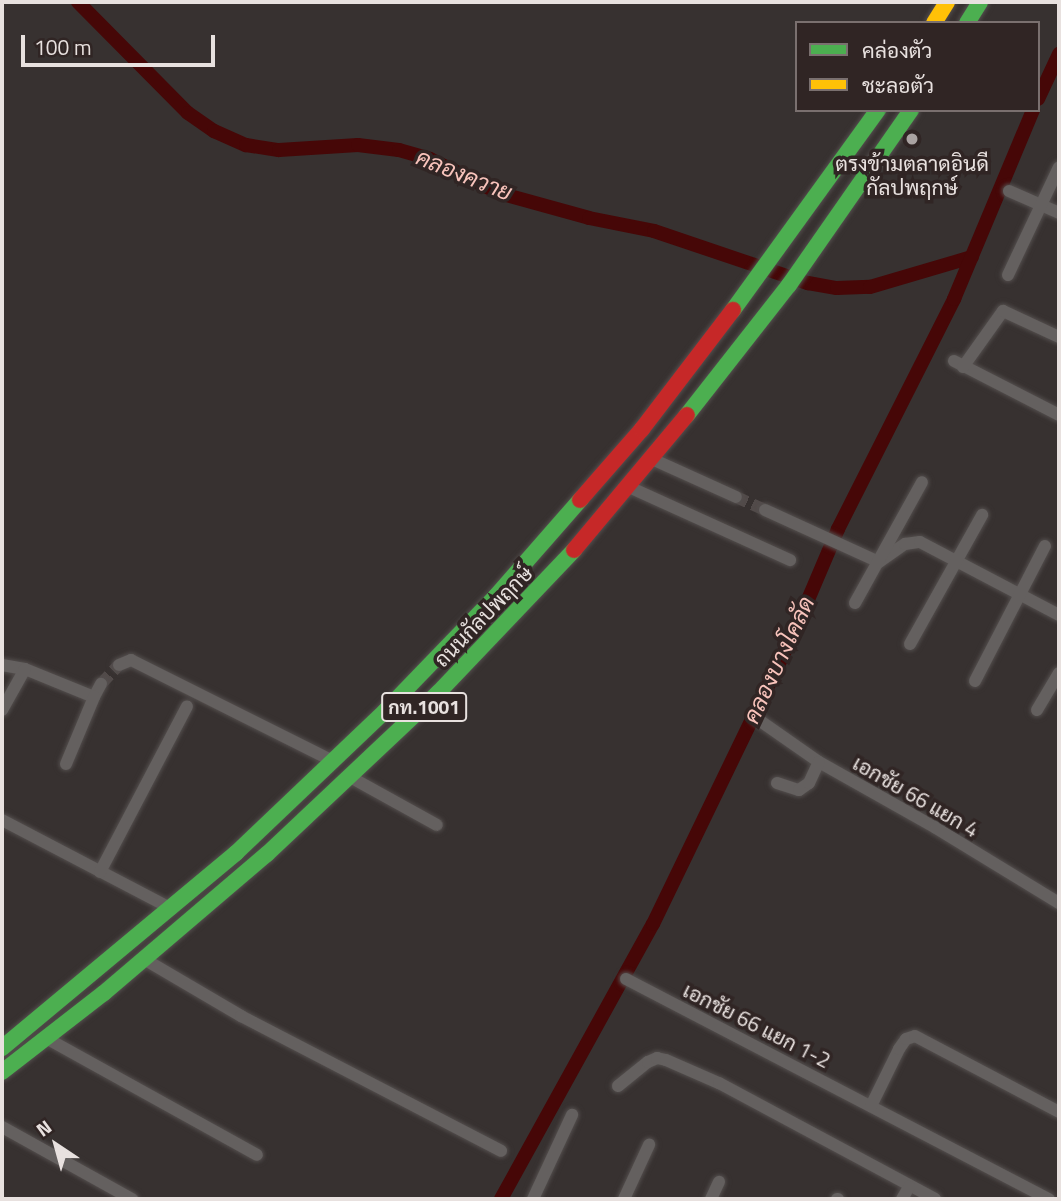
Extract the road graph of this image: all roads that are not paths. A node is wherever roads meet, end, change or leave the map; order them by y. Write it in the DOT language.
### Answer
graph roads {
  1 [pos="947,2"];
  2 [pos="980,2"];
  3 [pos="935,21"];
  4 [pos="968,21"];
  5 [pos="877,112"];
  6 [pos="910,112"];
  7 [pos="1059,167"];
  8 [pos="1009,191"];
  9 [pos="1042,206"];
  10 [pos="1059,213"];
  11 [pos="1008,275"];
  12 [pos="1059,337"];
  13 [pos="1059,415"];
  14 [pos="652,458"];
  15 [pos="922,482"];
  16 [pos="629,486"];
  17 [pos="736,497"];
  18 [pos="765,510"];
  19 [pos="982,515"];
  20 [pos="1045,547"];
  21 [pos="790,561"];
  22 [pos="879,562"];
  23 [pos="958,562"];
  24 [pos="1019,594"];
  25 [pos="855,603"];
  26 [pos="1059,615"];
  27 [pos="910,644"];
  28 [pos="2,665"];
  29 [pos="119,665"];
  30 [pos="24,669"];
  31 [pos="1059,673"];
  32 [pos="975,681"];
  33 [pos="101,684"];
  34 [pos="94,697"];
  35 [pos="187,706"];
  36 [pos="2,710"];
  37 [pos="1037,710"];
  38 [pos="756,718"];
  39 [pos="333,761"];
  40 [pos="819,762"];
  41 [pos="66,764"];
  42 [pos="351,777"];
  43 [pos="777,783"];
  44 [pos="2,820"];
  45 [pos="437,825"];
  46 [pos="100,872"];
  47 [pos="1059,903"];
  48 [pos="172,909"];
  49 [pos="144,959"];
  50 [pos="626,979"];
  51 [pos="46,1038"];
  52 [pos="2,1048"];
  53 [pos="2,1072"];
  54 [pos="618,1086"];
  55 [pos="871,1106"];
  56 [pos="1059,1112"];
  57 [pos="572,1115"];
  58 [pos="2,1127"];
  59 [pos="649,1145"];
  60 [pos="501,1151"];
  61 [pos="257,1155"];
  62 [pos="719,1182"];
  63 [pos="909,1187"];
  64 [pos="132,1199"];
  65 [pos="533,1199"];
  66 [pos="624,1199"];
  67 [pos="711,1199"];
  68 [pos="902,1199"];
  69 [pos="935,1199"];
  70 [pos="1049,1199"];
  1 -- 3 [label="main road"];
  2 -- 4 [label="main road"];
  5 -- 39 [label="main road, ถนนกัลปพฤกษ์ / กท.1001"];
  6 -- 14 [label="main road, ถนนกัลปพฤกษ์ / กท.1001"];
  7 -- 9 [label="street"];
  8 -- 9 [label="street"];
  9 -- 10 [label="street"];
  9 -- 11 [label="street"];
  12 -- 13 [label="street"];
  14 -- 16 [label="main road, ถนนกัลปพฤกษ์ / กท.1001"];
  14 -- 17 [label="street"];
  15 -- 22 [label="street"];
  16 -- 21 [label="street"];
  16 -- 42 [label="main road, ถนนกัลปพฤกษ์ / กท.1001"];
  18 -- 22 [label="street"];
  19 -- 23 [label="street"];
  20 -- 24 [label="street"];
  22 -- 23 [label="street"];
  22 -- 25 [label="street"];
  23 -- 24 [label="street"];
  23 -- 27 [label="street"];
  24 -- 26 [label="street"];
  24 -- 32 [label="street"];
  28 -- 30 [label="street"];
  29 -- 39 [label="street"];
  30 -- 34 [label="street"];
  30 -- 36 [label="street"];
  31 -- 37 [label="street"];
  33 -- 34 [label="street"];
  34 -- 41 [label="street"];
  35 -- 46 [label="street"];
  38 -- 40 [label="street, เอกชัย 66 แยก 4"];
  39 -- 48 [label="main road, ถนนกัลปพฤกษ์ / กท.1001"];
  40 -- 43 [label="street"];
  40 -- 47 [label="street, เอกชัย 66 แยก 4"];
  42 -- 45 [label="street"];
  42 -- 49 [label="main road, ถนนกัลปพฤกษ์ / กท.1001"];
  44 -- 46 [label="street"];
  46 -- 48 [label="street"];
  48 -- 52 [label="main road, ถนนกัลปพฤกษ์ / กท.1001"];
  49 -- 51 [label="main road, ถนนกัลปพฤกษ์ / กท.1001"];
  49 -- 60 [label="street"];
  50 -- 55 [label="street, เอกชัย 66 แยก 1-2"];
  51 -- 53 [label="main road, ถนนกัลปพฤกษ์ / กท.1001"];
  51 -- 61 [label="street"];
  54 -- 63 [label="street"];
  55 -- 56 [label="street"];
  55 -- 70 [label="street, เอกชัย 66 แยก 1-2"];
  57 -- 65 [label="street"];
  58 -- 64 [label="street"];
  59 -- 66 [label="street"];
  62 -- 67 [label="street"];
  63 -- 68 [label="street"];
  63 -- 69 [label="street"];
}
